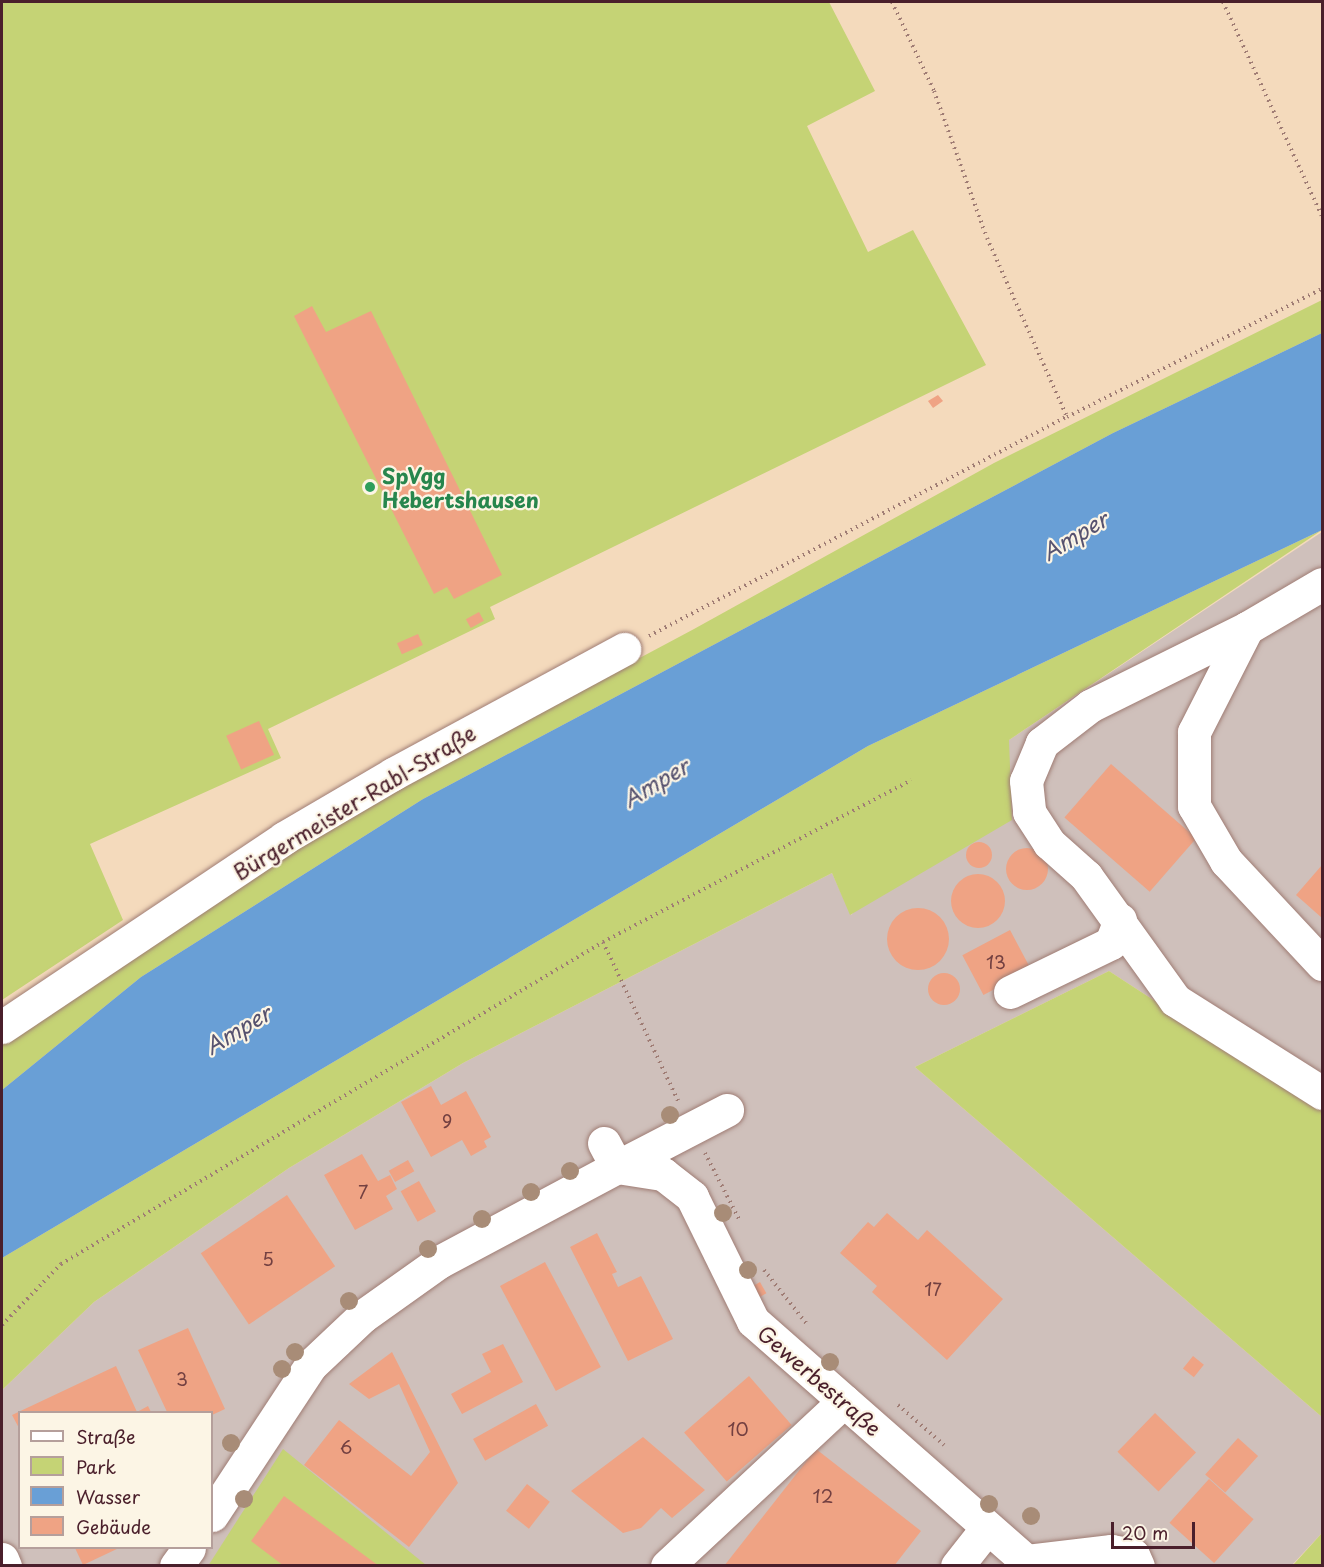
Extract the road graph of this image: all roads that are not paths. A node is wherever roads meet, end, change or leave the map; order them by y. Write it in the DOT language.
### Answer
graph roads {
  1 [pos="1323,584"];
  2 [pos="1247,628"];
  3 [pos="624,649"];
  4 [pos="1120,920"];
  5 [pos="1323,964"];
  6 [pos="1010,992"];
  7 [pos="2,1027"];
  8 [pos="1323,1093"];
  9 [pos="727,1110"];
  10 [pos="610,1155"];
  11 [pos="844,1401"];
  12 [pos="213,1513"];
  13 [pos="987,1528"];
  14 [pos="188,1549"];
  15 [pos="2,1558"];
  16 [pos="1030,1563"];
  17 [pos="5,1566"];
  18 [pos="176,1566"];
  19 [pos="667,1566"];
  20 [pos="957,1566"];
  21 [pos="1138,1566"];
  1 -- 2 [label="street"];
  2 -- 4 [label="street"];
  2 -- 5 [label="street"];
  3 -- 7 [label="street, Bürgermeister-Rabl-Straße"];
  4 -- 6 [label="street"];
  4 -- 8 [label="street"];
  9 -- 10 [label="street"];
  10 -- 11 [label="street, Gewerbestraße"];
  10 -- 12 [label="street"];
  11 -- 13 [label="street, Gewerbestraße"];
  11 -- 19 [label="street"];
  13 -- 16 [label="street, Gewerbestraße"];
  13 -- 20 [label="street"];
  14 -- 18 [label="street"];
  15 -- 17 [label="street"];
  16 -- 21 [label="street, Gewerbestraße"];
}
